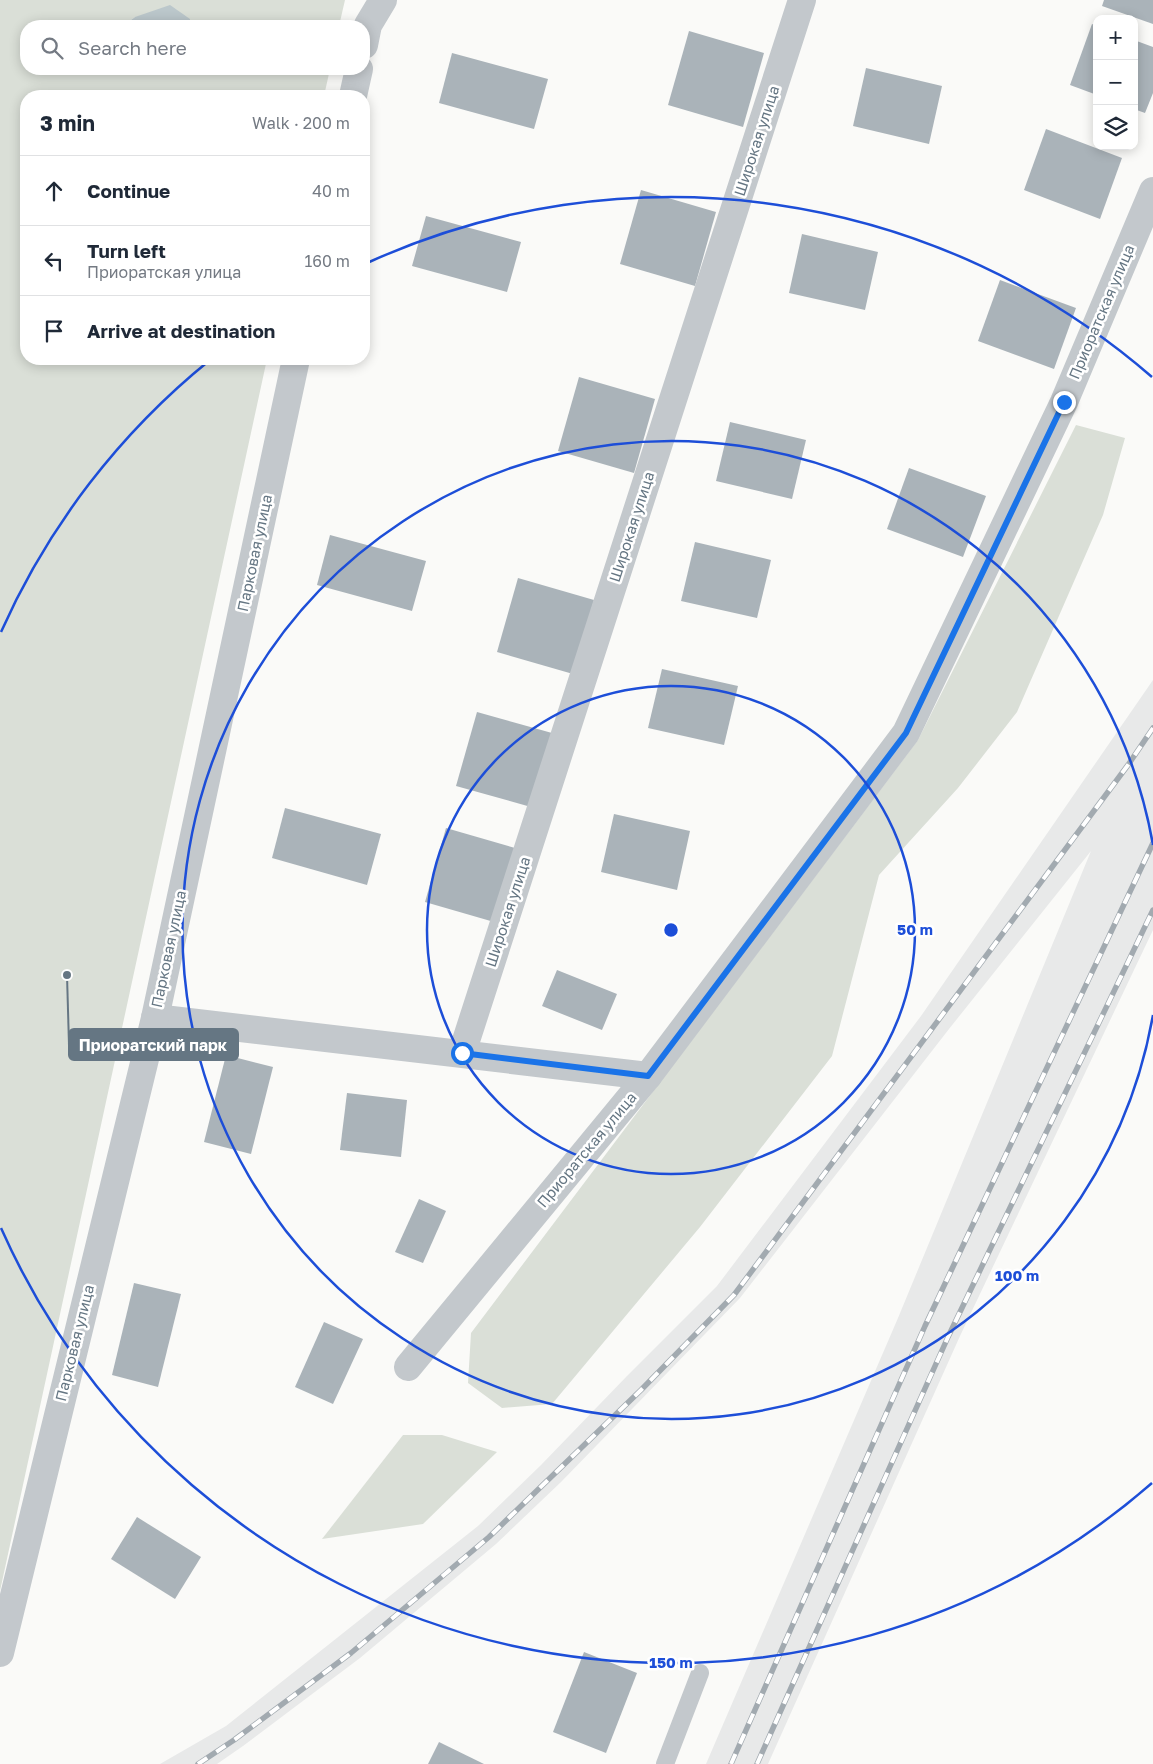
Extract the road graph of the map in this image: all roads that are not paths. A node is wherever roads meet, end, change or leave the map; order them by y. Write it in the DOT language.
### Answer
graph roads {
  1 [pos="383,0"];
  2 [pos="802,0"];
  3 [pos="370,22"];
  4 [pos="358,75"];
  5 [pos="354,90"];
  6 [pos="1153,191"];
  7 [pos="295,365"];
  8 [pos="155,1018"];
  9 [pos="462,1053"];
  10 [pos="648,1076"];
  11 [pos="408,1366"];
  12 [pos="0,1653"];
  13 [pos="700,1673"];
  14 [pos="665,1764"];
  1 -- 3 [label="street"];
  2 -- 9 [label="street, Широкая улица"];
  4 -- 5 [label="street"];
  6 -- 10 [label="street, Приоратская улица"];
  7 -- 8 [label="street, Парковая улица"];
  8 -- 9 [label="street"];
  8 -- 12 [label="street, Парковая улица"];
  9 -- 10 [label="street"];
  10 -- 11 [label="street, Приоратская улица"];
  13 -- 14 [label="lane"];
}
